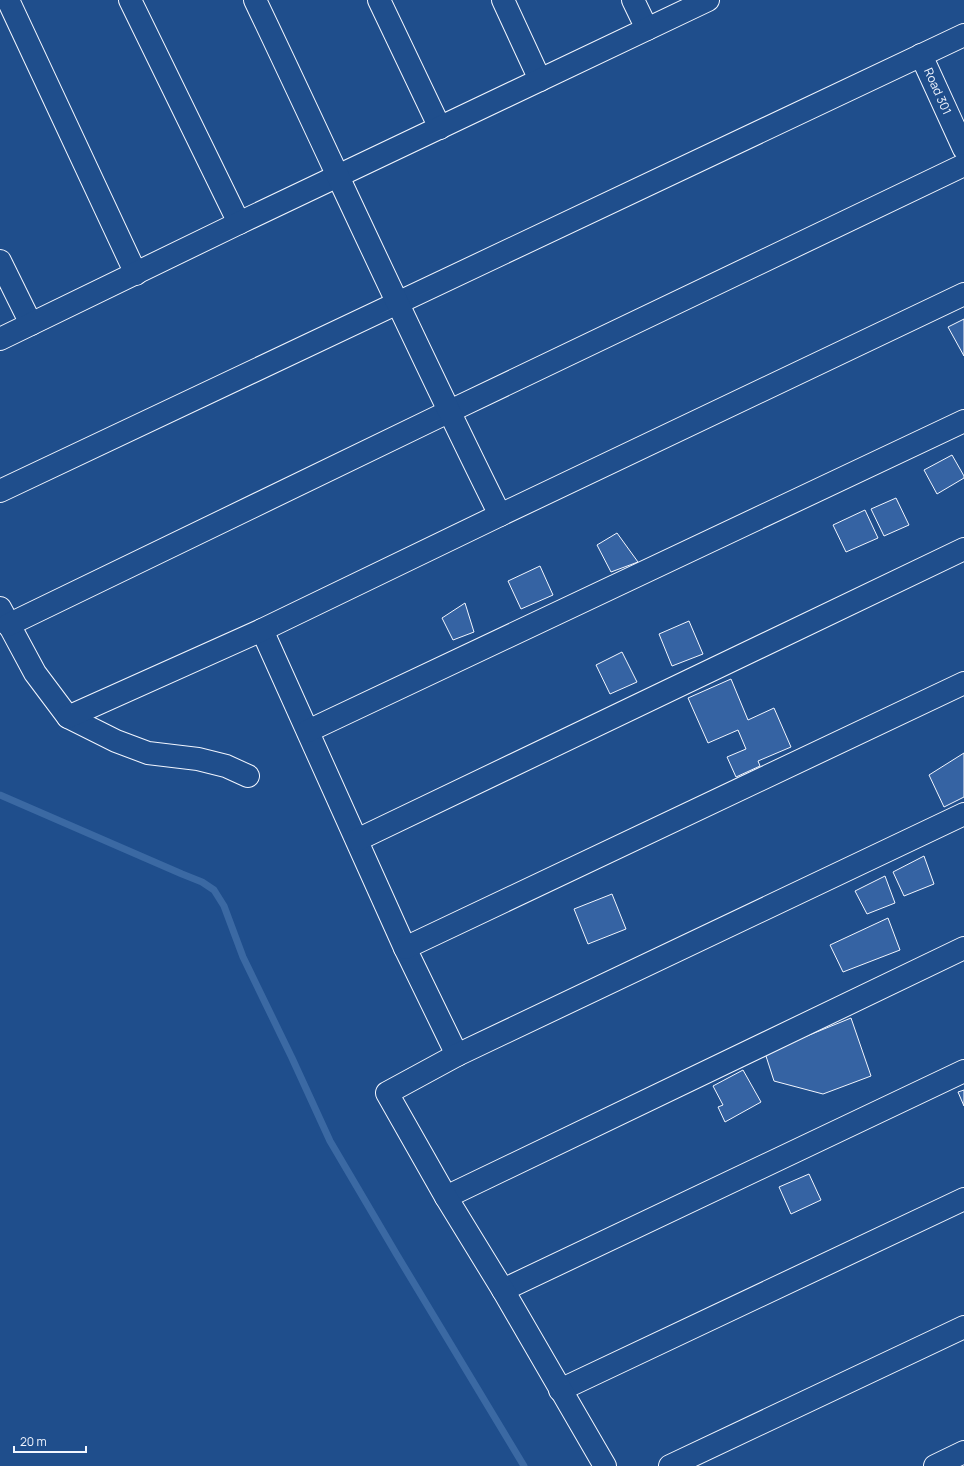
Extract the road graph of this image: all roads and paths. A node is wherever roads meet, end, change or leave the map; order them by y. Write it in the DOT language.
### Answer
graph roads {
  1 [pos="8,0"];
  2 [pos="130,0"];
  3 [pos="255,0"];
  4 [pos="379,0"];
  5 [pos="503,0"];
  6 [pos="633,0"];
  7 [pos="708,0"];
  8 [pos="647,29"];
  9 [pos="964,35"];
  10 [pos="921,55"];
  11 [pos="540,80"];
  12 [pos="440,128"];
  13 [pos="964,149"];
  14 [pos="964,165"];
  15 [pos="339,177"];
  16 [pos="239,223"];
  17 [pos="0,261"];
  18 [pos="136,274"];
  19 [pos="964,294"];
  20 [pos="397,302"];
  21 [pos="31,324"];
  22 [pos="0,339"];
  23 [pos="448,412"];
  24 [pos="964,421"];
  25 [pos="0,491"];
  26 [pos="500,515"];
  27 [pos="964,549"];
  28 [pos="4,616"];
  29 [pos="262,630"];
  30 [pos="964,684"];
  31 [pos="68,717"];
  32 [pos="308,731"];
  33 [pos="248,776"];
  34 [pos="964,814"];
  35 [pos="357,840"];
  36 [pos="405,948"];
  37 [pos="964,948"];
  38 [pos="457,1055"];
  39 [pos="964,1071"];
  40 [pos="446,1197"];
  41 [pos="964,1198"];
  42 [pos="503,1290"];
  43 [pos="964,1327"];
  44 [pos="560,1390"];
  45 [pos="964,1452"];
  46 [pos="605,1466"];
  47 [pos="670,1466"];
  48 [pos="935,1466"];
  1 -- 18 [label="street"];
  2 -- 16 [label="street"];
  3 -- 15 [label="street"];
  4 -- 12 [label="street"];
  5 -- 11 [label="street"];
  6 -- 8 [label="street"];
  7 -- 8 [label="street"];
  8 -- 11 [label="street"];
  9 -- 10 [label="street"];
  10 -- 13 [label="street, Road 301"];
  10 -- 20 [label="street"];
  11 -- 12 [label="street"];
  12 -- 15 [label="street"];
  14 -- 23 [label="street"];
  15 -- 16 [label="street"];
  15 -- 20 [label="street"];
  16 -- 18 [label="street"];
  17 -- 21 [label="street"];
  18 -- 21 [label="street"];
  19 -- 26 [label="street"];
  20 -- 23 [label="street"];
  20 -- 25 [label="street"];
  21 -- 22 [label="street"];
  23 -- 26 [label="street"];
  23 -- 28 [label="street"];
  24 -- 32 [label="street"];
  26 -- 29 [label="street"];
  27 -- 35 [label="street"];
  28 -- 31 [label="street"];
  29 -- 31 [label="street"];
  29 -- 32 [label="street"];
  30 -- 36 [label="street"];
  31 -- 33 [label="street"];
  32 -- 35 [label="street"];
  34 -- 38 [label="street"];
  35 -- 36 [label="street"];
  36 -- 38 [label="street"];
  37 -- 40 [label="street"];
  38 -- 40 [label="street"];
  39 -- 42 [label="street"];
  40 -- 42 [label="street"];
  41 -- 44 [label="street"];
  42 -- 44 [label="street"];
  43 -- 47 [label="street"];
  44 -- 46 [label="street"];
  45 -- 48 [label="street"];
}
